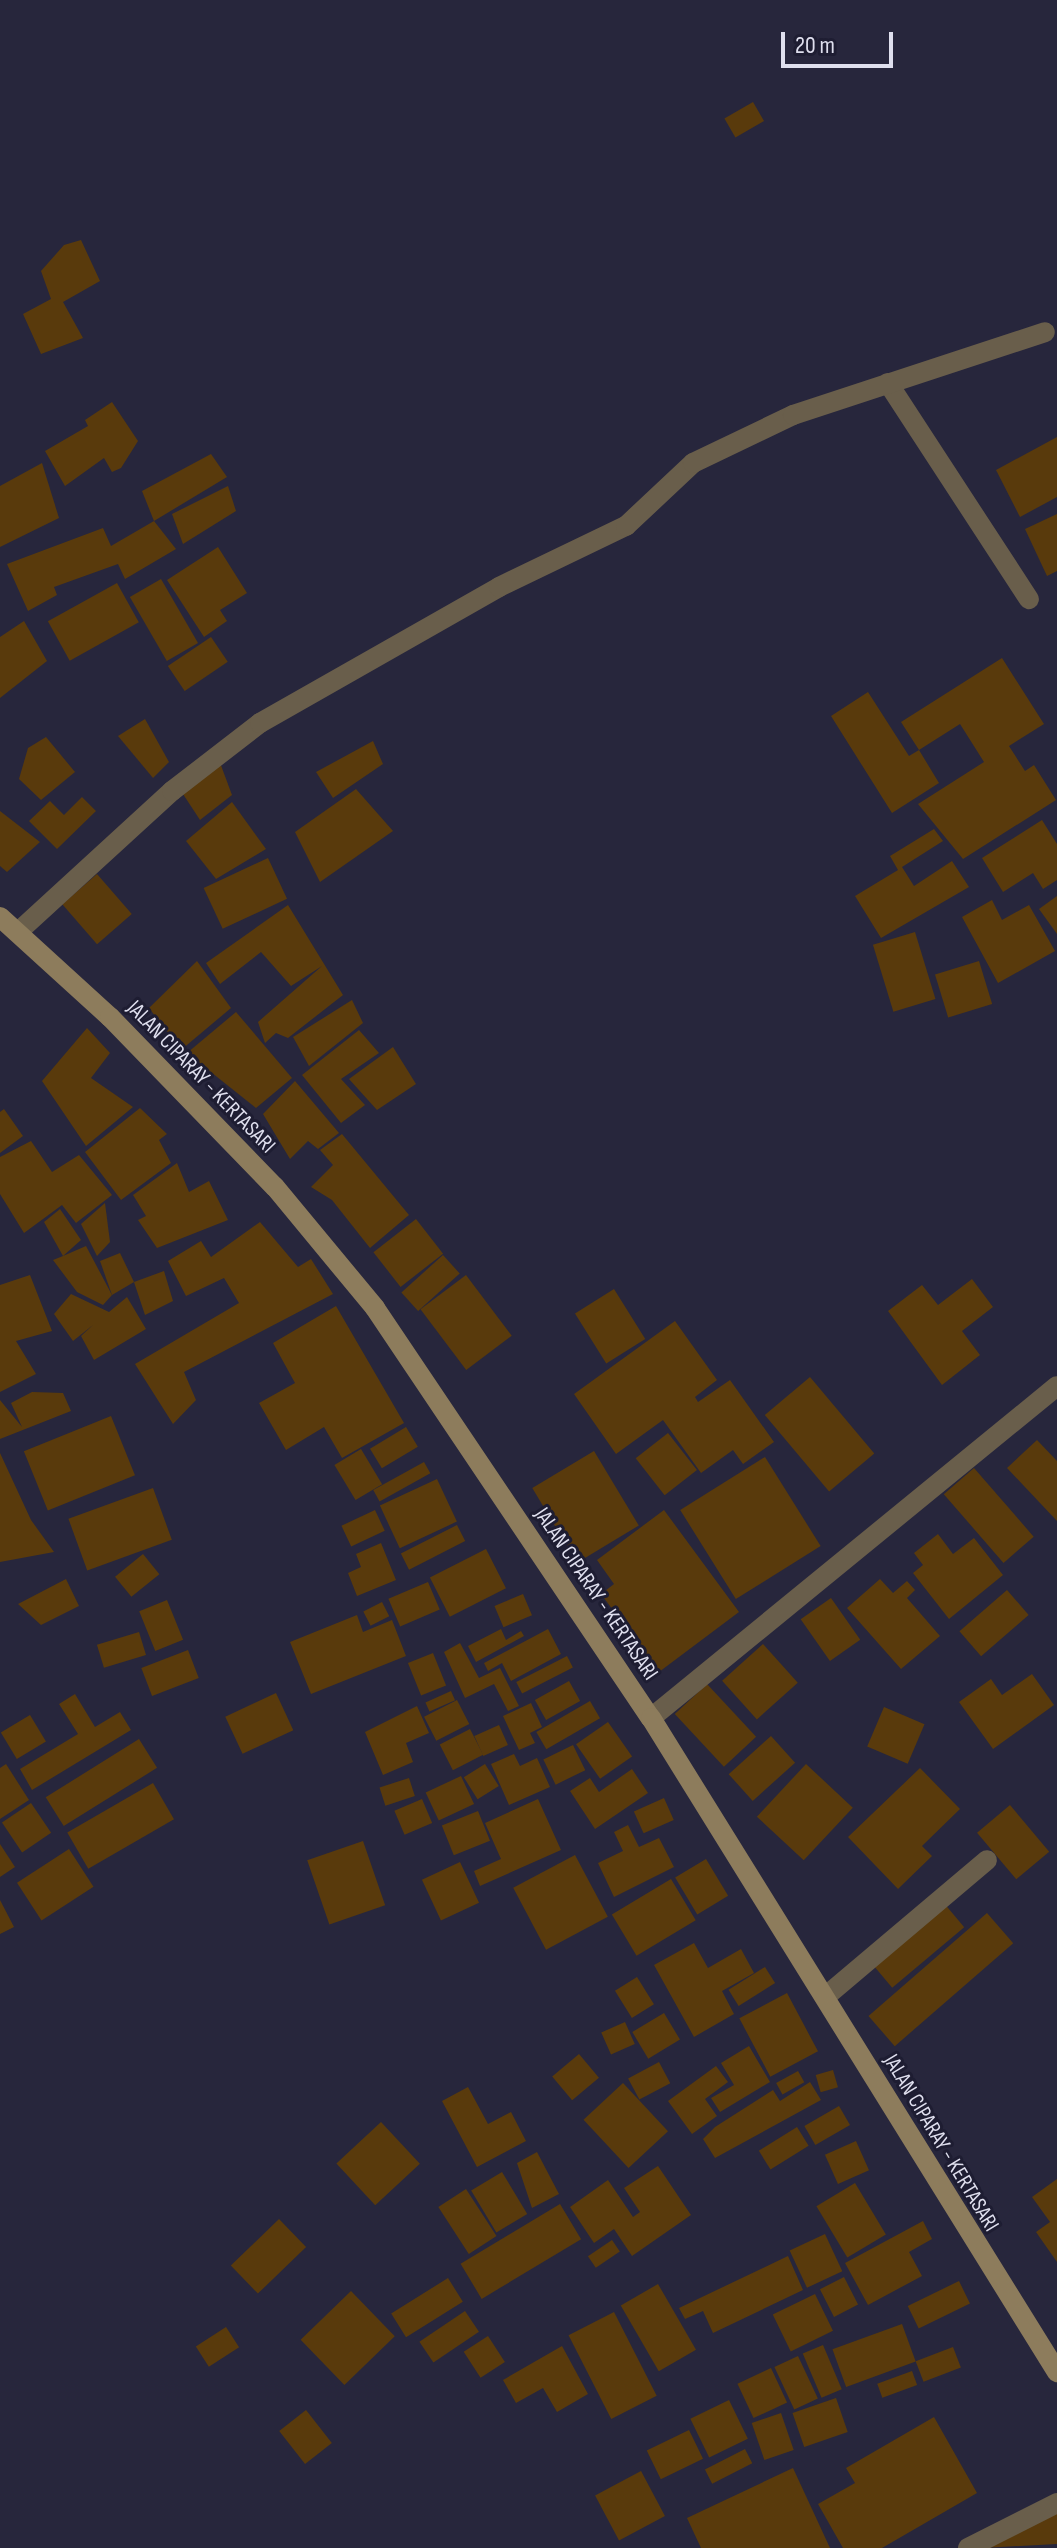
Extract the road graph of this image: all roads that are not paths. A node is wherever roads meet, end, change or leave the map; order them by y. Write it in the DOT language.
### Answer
graph roads {
  1 [pos="1045,332"];
  2 [pos="888,383"];
  3 [pos="1029,599"];
  4 [pos="0,917"];
  5 [pos="18,932"];
  6 [pos="1057,1386"];
  7 [pos="651,1718"];
  8 [pos="987,1860"];
  9 [pos="825,1997"];
  10 [pos="1057,2372"];
  11 [pos="1057,2503"];
  12 [pos="968,2548"];
  1 -- 2 [label="street"];
  2 -- 3 [label="street"];
  2 -- 5 [label="street"];
  4 -- 5 [label="main road, JALAN CIPARAY - KERTASARI"];
  5 -- 7 [label="main road, JALAN CIPARAY - KERTASARI"];
  6 -- 7 [label="street"];
  7 -- 9 [label="main road, JALAN CIPARAY - KERTASARI"];
  8 -- 9 [label="street"];
  9 -- 10 [label="main road, JALAN CIPARAY - KERTASARI"];
  11 -- 12 [label="street"];
}
